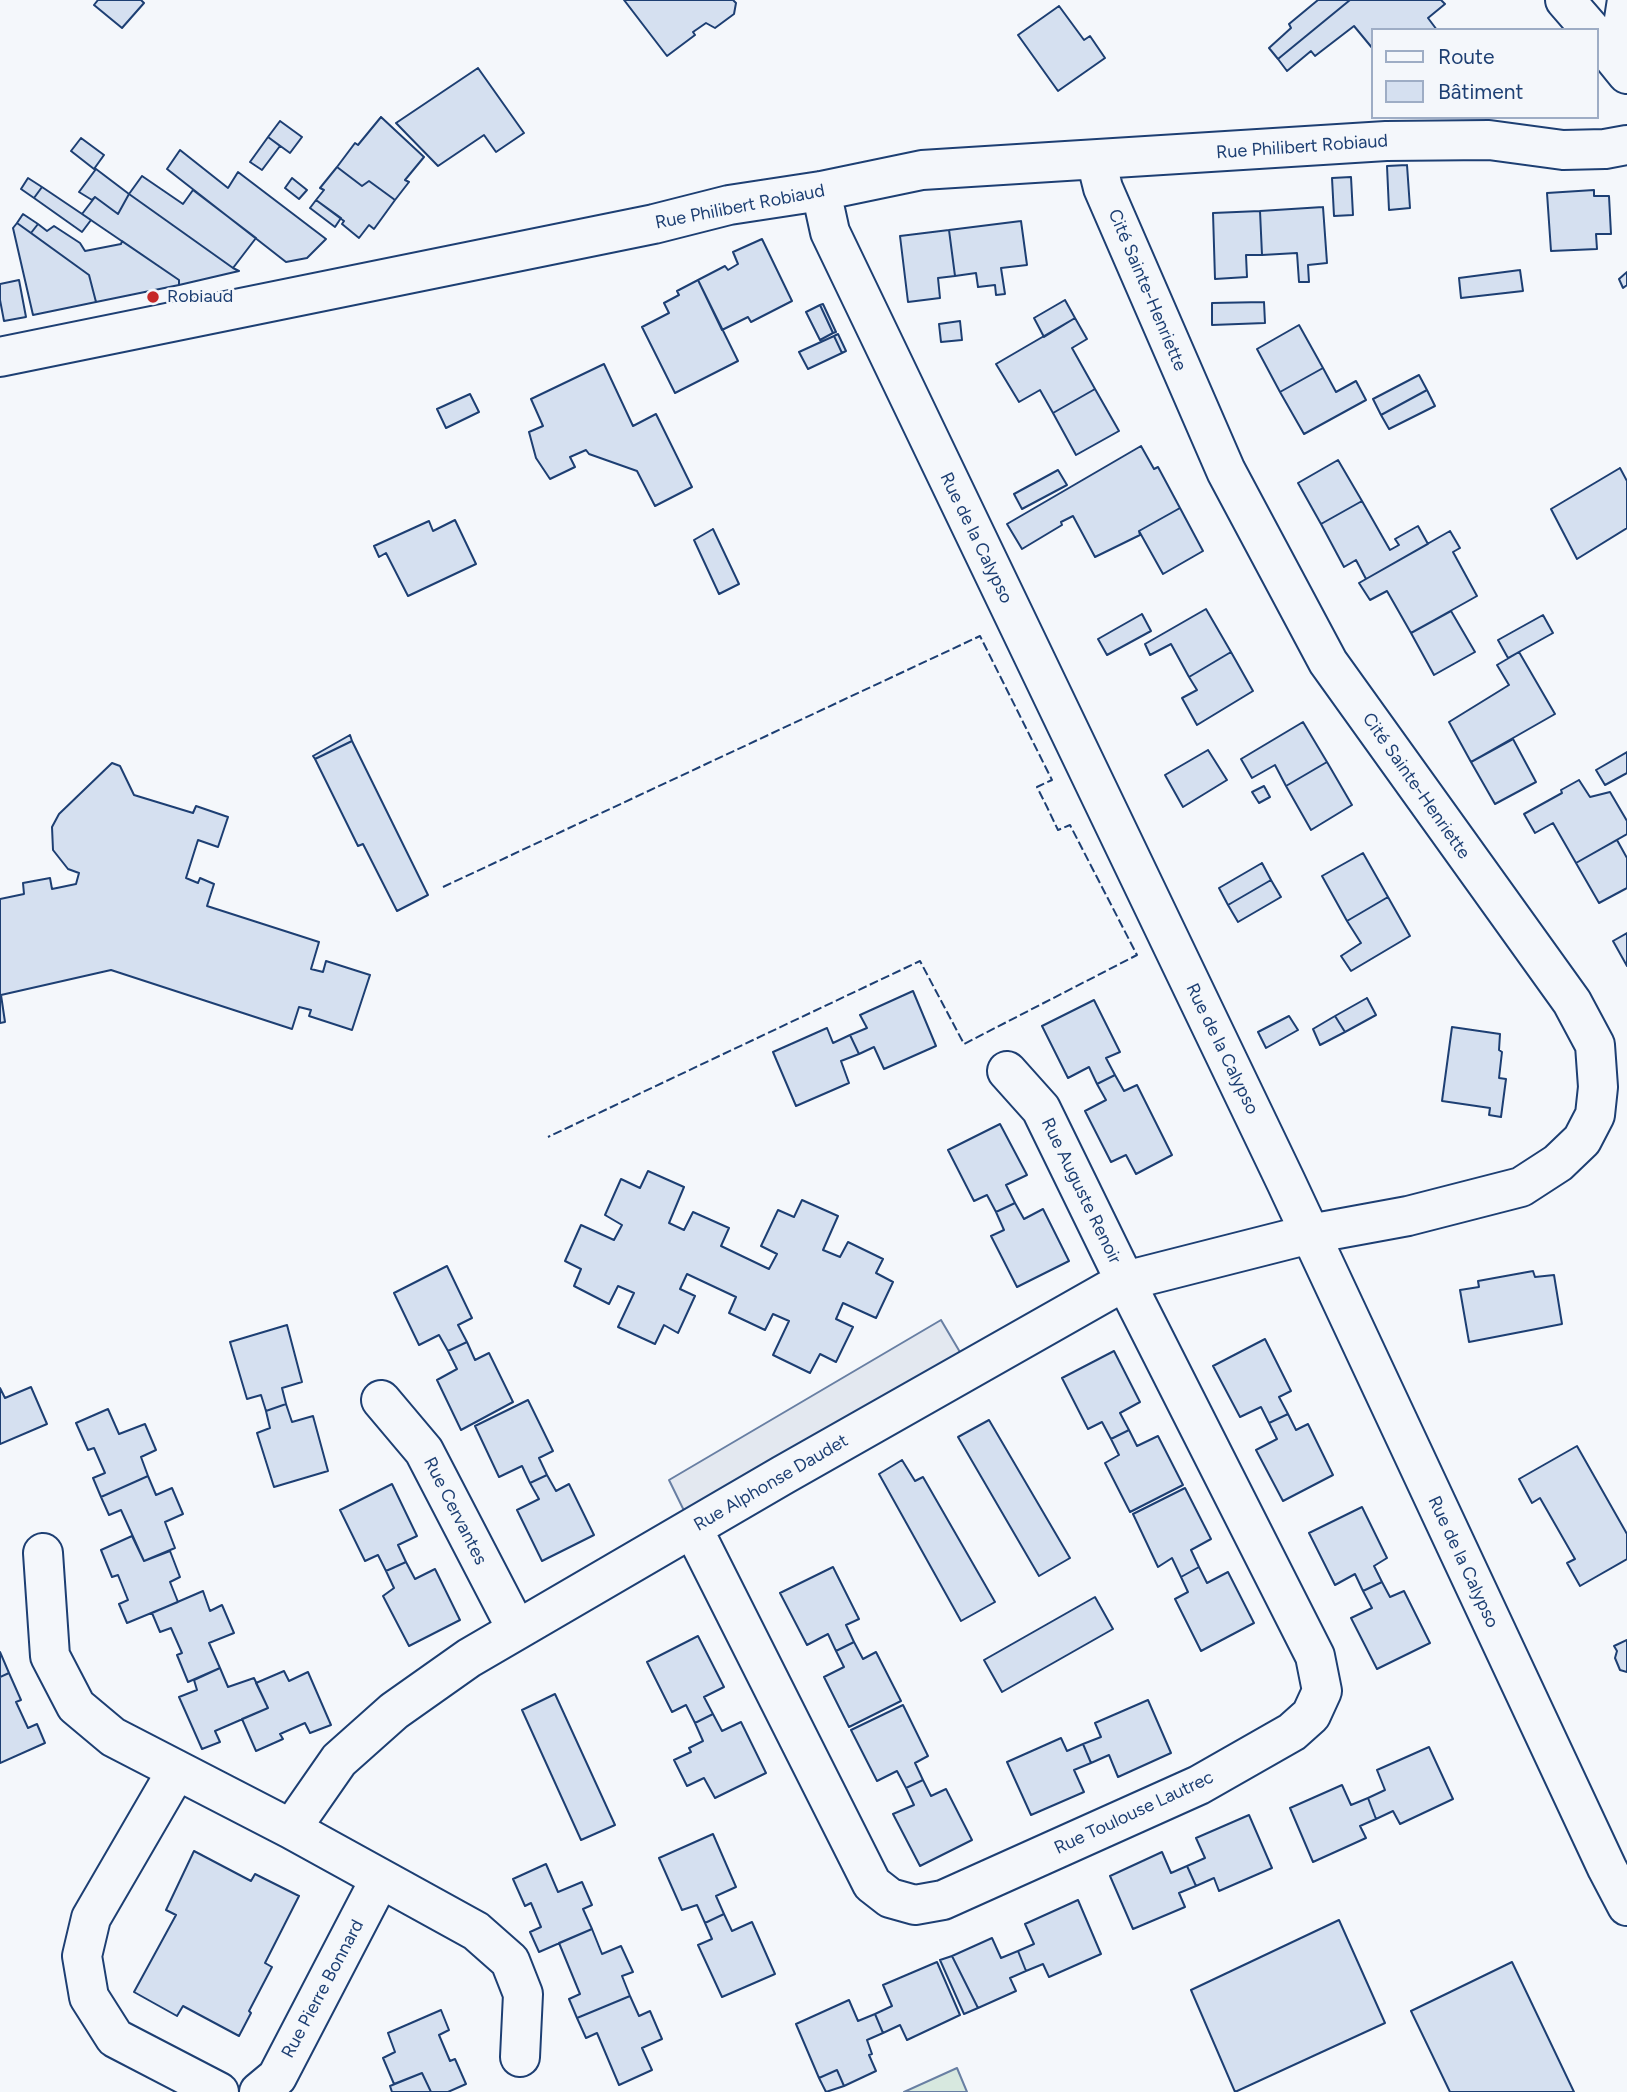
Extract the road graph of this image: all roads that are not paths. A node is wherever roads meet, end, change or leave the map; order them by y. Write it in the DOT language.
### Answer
graph roads {
  1 [pos="1565,0"];
  2 [pos="1609,31"];
  3 [pos="1627,74"];
  4 [pos="1544,119"];
  5 [pos="1489,140"];
  6 [pos="1627,145"];
  7 [pos="1096,159"];
  8 [pos="821,191"];
  9 [pos="0,357"];
  10 [pos="1007,1072"];
  11 [pos="1310,1234"];
  12 [pos="1125,1281"];
  13 [pos="382,1401"];
  14 [pos="693,1529"];
  15 [pos="43,1553"];
  16 [pos="516,1630"];
  17 [pos="177,1770"];
  18 [pos="291,1829"];
  19 [pos="380,1879"];
  20 [pos="1627,1906"];
  21 [pos="520,2057"];
  22 [pos="219,2092"];
  23 [pos="259,2092"];
  1 -- 2 [label="street"];
  2 -- 3 [label="street"];
  4 -- 5 [label="street, Rue Philibert Robiaud"];
  5 -- 6 [label="street, Rue Philibert Robiaud"];
  5 -- 7 [label="street, Rue Philibert Robiaud"];
  7 -- 8 [label="street, Rue Philibert Robiaud"];
  7 -- 11 [label="street, Cité Sainte-Henriette"];
  8 -- 9 [label="street, Rue Philibert Robiaud"];
  8 -- 11 [label="street, Rue de la Calypso"];
  10 -- 12 [label="street, Rue Auguste Renoir"];
  11 -- 12 [label="street, Rue Alphonse Daudet"];
  11 -- 20 [label="street, Rue de la Calypso"];
  12 -- 14 [label="street, Rue Alphonse Daudet"];
  12 -- 14 [label="street, Rue Toulouse Lautrec"];
  13 -- 16 [label="street, Rue Cervantes"];
  14 -- 16 [label="street, Rue Alphonse Daudet"];
  15 -- 17 [label="street"];
  16 -- 18 [label="street, Rue Alphonse Daudet"];
  17 -- 18 [label="street"];
  17 -- 22 [label="street"];
  18 -- 19 [label="street"];
  19 -- 21 [label="street"];
  19 -- 23 [label="street, Rue Pierre Bonnard"];
}
